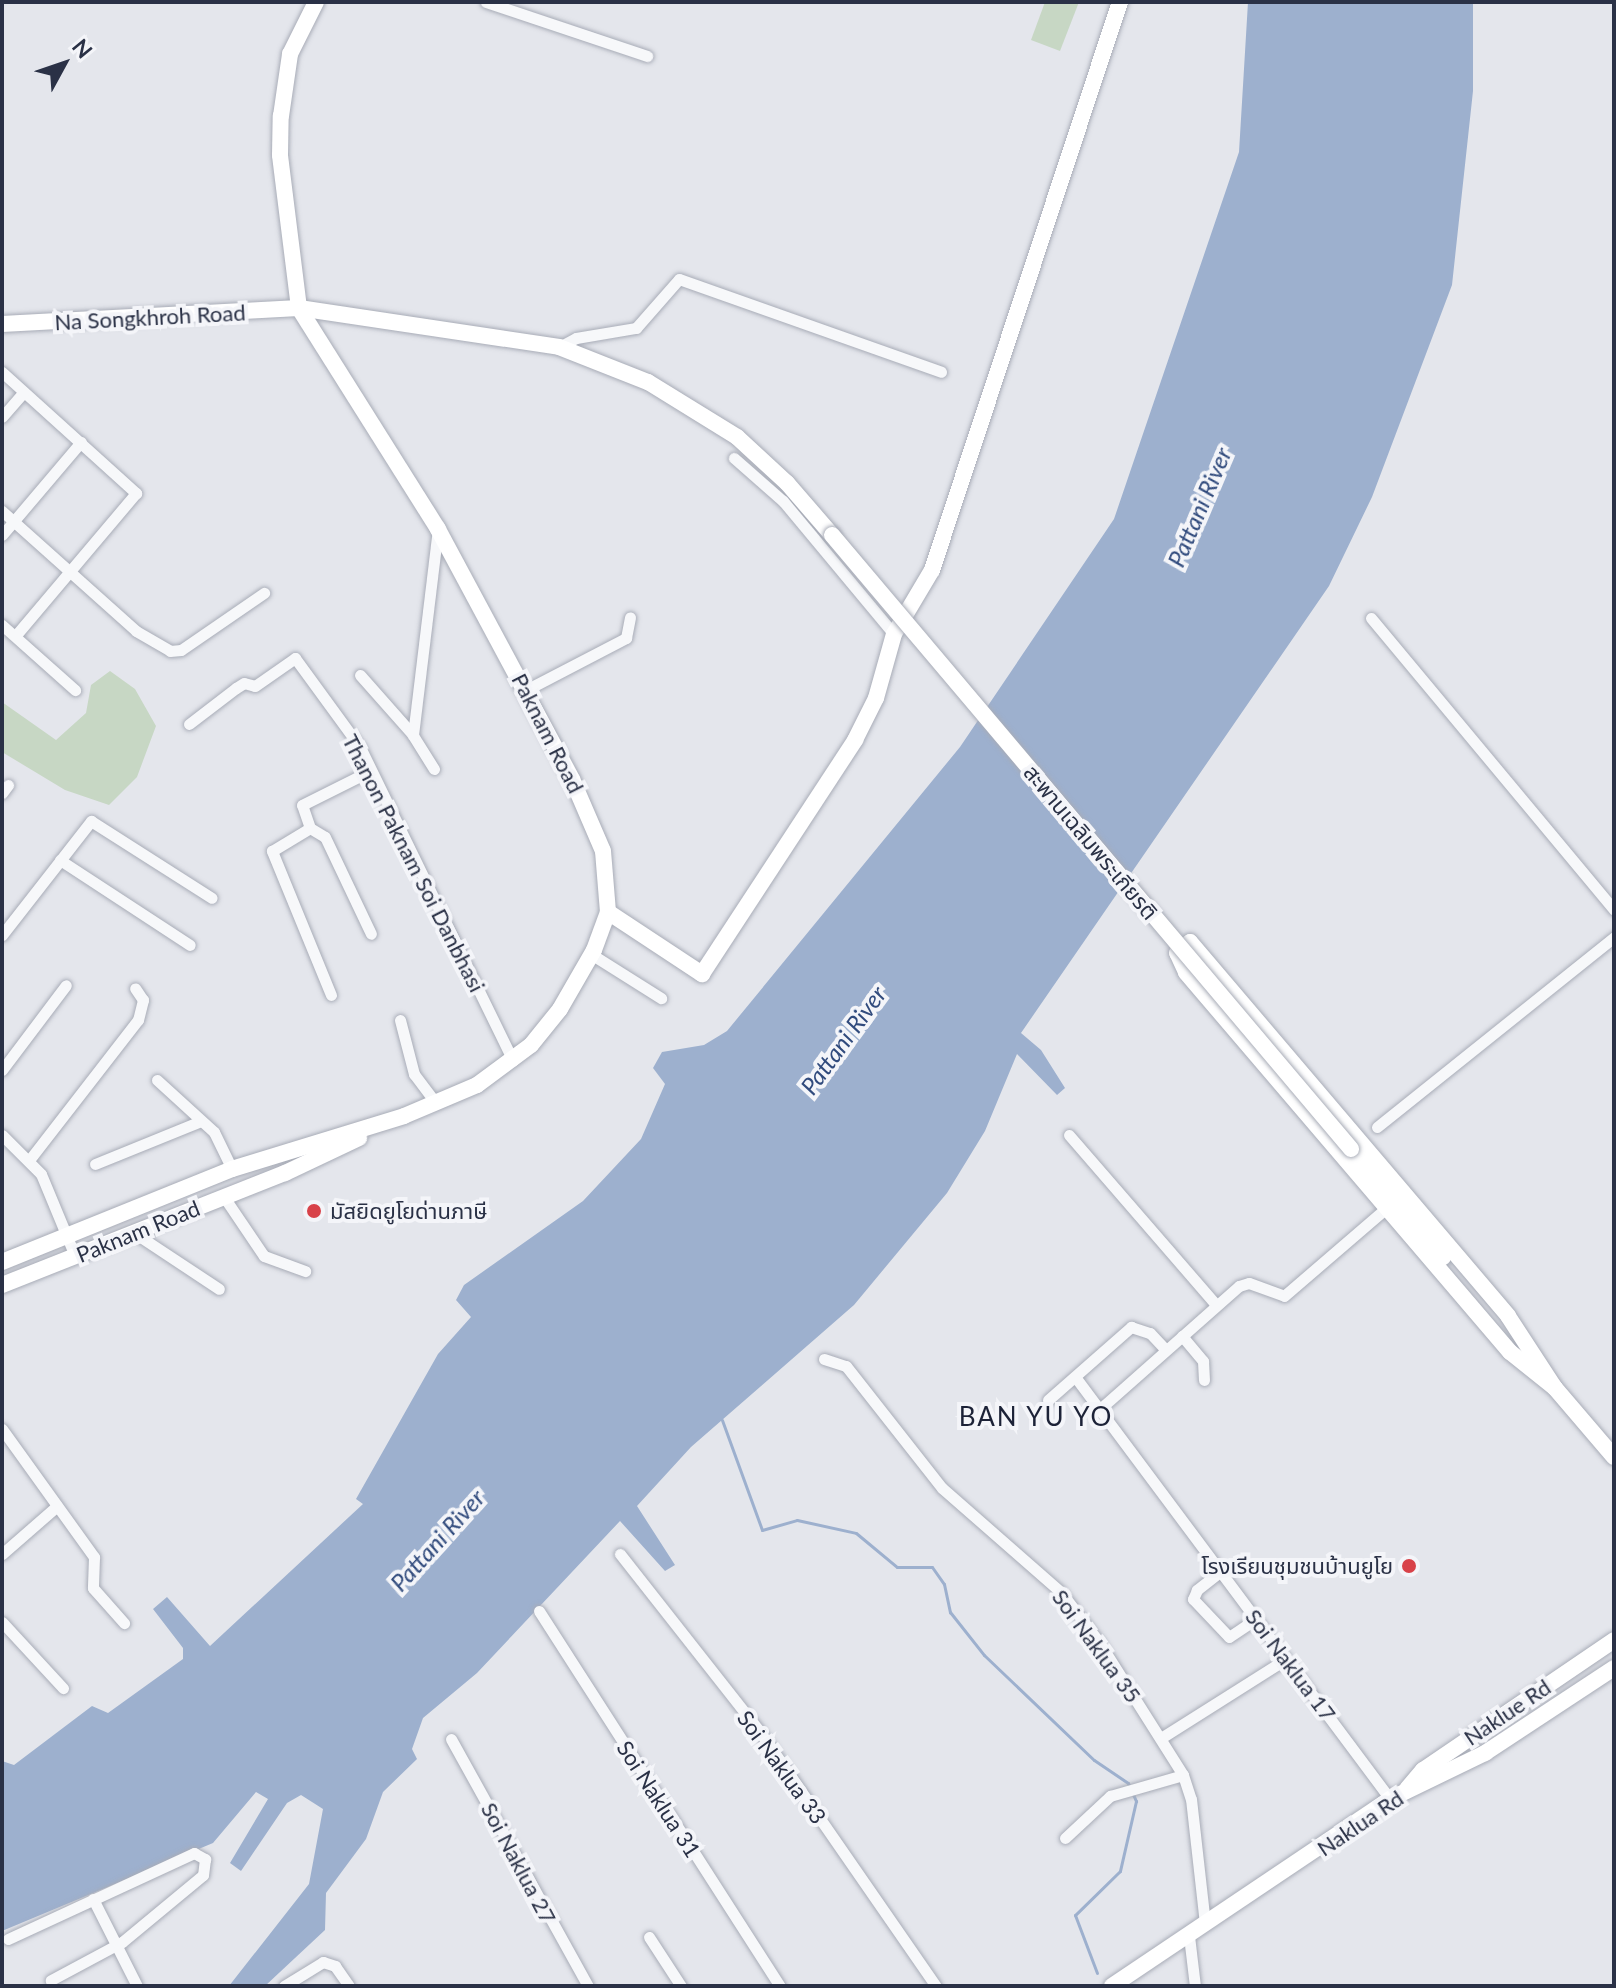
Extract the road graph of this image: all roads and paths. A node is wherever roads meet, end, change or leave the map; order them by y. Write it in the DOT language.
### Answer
graph roads {
  1 [pos="316,2"];
  2 [pos="486,2"];
  3 [pos="1120,2"];
  4 [pos="647,56"];
  5 [pos="299,308"];
  6 [pos="2,324"];
  7 [pos="559,347"];
  8 [pos="2,372"];
  9 [pos="941,372"];
  10 [pos="24,392"];
  11 [pos="2,417"];
  12 [pos="81,442"];
  13 [pos="734,458"];
  14 [pos="2,511"];
  15 [pos="14,522"];
  16 [pos="438,529"];
  17 [pos="2,535"];
  18 [pos="71,571"];
  19 [pos="264,593"];
  20 [pos="630,617"];
  21 [pos="1371,618"];
  22 [pos="2,625"];
  23 [pos="894,634"];
  24 [pos="15,636"];
  25 [pos="360,675"];
  26 [pos="75,690"];
  27 [pos="526,690"];
  28 [pos="189,724"];
  29 [pos="413,735"];
  30 [pos="434,769"];
  31 [pos="370,771"];
  32 [pos="310,828"];
  33 [pos="60,860"];
  34 [pos="212,898"];
  35 [pos="1614,910"];
  36 [pos="608,912"];
  37 [pos="2,913"];
  38 [pos="12,922"];
  39 [pos="371,934"];
  40 [pos="2,935"];
  41 [pos="1614,937"];
  42 [pos="190,945"];
  43 [pos="591,954"];
  44 [pos="66,985"];
  45 [pos="135,988"];
  46 [pos="331,995"];
  47 [pos="661,998"];
  48 [pos="400,1020"];
  49 [pos="513,1061"];
  50 [pos="2,1070"];
  51 [pos="157,1080"];
  52 [pos="436,1103"];
  53 [pos="404,1116"];
  54 [pos="201,1121"];
  55 [pos="1377,1127"];
  56 [pos="2,1135"];
  57 [pos="1069,1135"];
  58 [pos="30,1159"];
  59 [pos="95,1164"];
  60 [pos="232,1169"];
  61 [pos="224,1197"];
  62 [pos="1385,1209"];
  63 [pos="133,1232"];
  64 [pos="66,1237"];
  65 [pos="75,1256"];
  66 [pos="2,1262"];
  67 [pos="305,1271"];
  68 [pos="2,1285"];
  69 [pos="219,1289"];
  70 [pos="1216,1305"];
  71 [pos="1182,1336"];
  72 [pos="1166,1350"];
  73 [pos="824,1359"];
  74 [pos="1076,1378"];
  75 [pos="1204,1380"];
  76 [pos="1555,1388"];
  77 [pos="1048,1400"];
  78 [pos="1101,1408"];
  79 [pos="2,1429"];
  80 [pos="1614,1457"];
  81 [pos="57,1506"];
  82 [pos="2,1554"];
  83 [pos="620,1554"];
  84 [pos="1221,1571"];
  85 [pos="539,1611"];
  86 [pos="1256,1619"];
  87 [pos="2,1622"];
  88 [pos="124,1623"];
  89 [pos="1614,1640"];
  90 [pos="1286,1659"];
  91 [pos="1614,1668"];
  92 [pos="63,1688"];
  93 [pos="1161,1738"];
  94 [pos="451,1739"];
  95 [pos="1183,1775"];
  96 [pos="1406,1790"];
  97 [pos="1390,1799"];
  98 [pos="1065,1838"];
  99 [pos="93,1899"];
  100 [pos="1205,1924"];
  101 [pos="1189,1936"];
  102 [pos="649,1937"];
  103 [pos="8,1939"];
  104 [pos="116,1945"];
  105 [pos="51,1980"];
  106 [pos="137,1986"];
  107 [pos="284,1986"];
  108 [pos="349,1986"];
  109 [pos="588,1986"];
  110 [pos="681,1986"];
  111 [pos="780,1986"];
  112 [pos="936,1986"];
  113 [pos="1112,1986"];
  114 [pos="1195,1986"];
  1 -- 5 [label="main road"];
  2 -- 4 [label="street"];
  3 -- 23 [label="main road"];
  5 -- 6 [label="main road, Na Songkhroh Road"];
  5 -- 7 [label="main road, Na Songkhroh Road"];
  5 -- 16 [label="main road, Paknam Road"];
  7 -- 9 [label="street"];
  7 -- 76 [label="main road, สะพานเฉลิมพระเกียรติ, bridge"];
  8 -- 10 [label="street"];
  10 -- 11 [label="street"];
  10 -- 12 [label="street"];
  12 -- 15 [label="street"];
  12 -- 18 [label="street"];
  13 -- 23 [label="street"];
  14 -- 15 [label="street"];
  15 -- 17 [label="street"];
  15 -- 18 [label="street"];
  16 -- 27 [label="main road, Paknam Road"];
  16 -- 29 [label="street"];
  18 -- 19 [label="street"];
  18 -- 24 [label="street"];
  20 -- 27 [label="street"];
  21 -- 35 [label="street"];
  22 -- 24 [label="street"];
  23 -- 36 [label="main road"];
  24 -- 26 [label="street"];
  25 -- 29 [label="street"];
  27 -- 36 [label="main road, Paknam Road"];
  28 -- 31 [label="street, Thanon Paknam Soi Danbhasi"];
  29 -- 30 [label="street"];
  31 -- 32 [label="street"];
  31 -- 49 [label="street, Thanon Paknam Soi Danbhasi"];
  32 -- 39 [label="street"];
  32 -- 46 [label="street"];
  33 -- 34 [label="street"];
  33 -- 38 [label="street"];
  33 -- 42 [label="street"];
  36 -- 43 [label="main road, Paknam Road"];
  37 -- 38 [label="street"];
  38 -- 40 [label="street"];
  41 -- 55 [label="street"];
  43 -- 47 [label="street"];
  43 -- 49 [label="main road, Paknam Road"];
  44 -- 50 [label="street"];
  45 -- 58 [label="street"];
  48 -- 52 [label="street"];
  49 -- 52 [label="main road, Paknam Road"];
  51 -- 54 [label="street"];
  52 -- 53 [label="main road, Paknam Road"];
  53 -- 60 [label="main road, Paknam Road"];
  53 -- 61 [label="main road, Paknam Road"];
  54 -- 59 [label="street"];
  54 -- 60 [label="street"];
  56 -- 58 [label="street"];
  57 -- 70 [label="street"];
  58 -- 64 [label="street"];
  60 -- 64 [label="main road, Paknam Road"];
  61 -- 63 [label="main road, Paknam Road"];
  61 -- 67 [label="street"];
  62 -- 70 [label="street"];
  62 -- 76 [label="main road"];
  62 -- 76 [label="main road"];
  63 -- 65 [label="main road, Paknam Road"];
  63 -- 69 [label="street"];
  64 -- 65 [label="street"];
  64 -- 66 [label="main road, Paknam Road"];
  65 -- 68 [label="main road, Paknam Road"];
  70 -- 71 [label="street"];
  71 -- 72 [label="street"];
  71 -- 75 [label="street"];
  72 -- 74 [label="street"];
  72 -- 78 [label="street"];
  73 -- 93 [label="street, Soi Naklua 35"];
  74 -- 77 [label="street"];
  74 -- 78 [label="street, Soi Naklua 17"];
  76 -- 80 [label="main road"];
  78 -- 84 [label="street, Soi Naklua 17"];
  79 -- 81 [label="street"];
  81 -- 82 [label="street"];
  81 -- 88 [label="street"];
  83 -- 112 [label="street, Soi Naklua 33"];
  84 -- 86 [label="street, Soi Naklua 17"];
  84 -- 86 [label="street"];
  85 -- 111 [label="street, Soi Naklua 31"];
  86 -- 90 [label="street, Soi Naklua 17"];
  87 -- 92 [label="street"];
  89 -- 96 [label="main road, Naklue Rd"];
  90 -- 93 [label="street"];
  90 -- 97 [label="street, Soi Naklua 17"];
  91 -- 96 [label="main road, Naklua Rd"];
  93 -- 95 [label="street, Soi Naklua 35"];
  94 -- 109 [label="street, Soi Naklua 27"];
  95 -- 98 [label="street"];
  95 -- 100 [label="street, Soi Naklua 35"];
  96 -- 97 [label="main road, Naklua Rd"];
  97 -- 100 [label="main road, Naklua Rd"];
  99 -- 103 [label="street"];
  99 -- 104 [label="street"];
  99 -- 104 [label="street"];
  100 -- 101 [label="main road, Naklua Rd"];
  101 -- 113 [label="main road, Naklua Rd"];
  101 -- 114 [label="street"];
  102 -- 110 [label="street"];
  104 -- 105 [label="street"];
  104 -- 106 [label="street"];
  107 -- 108 [label="street"];
}
